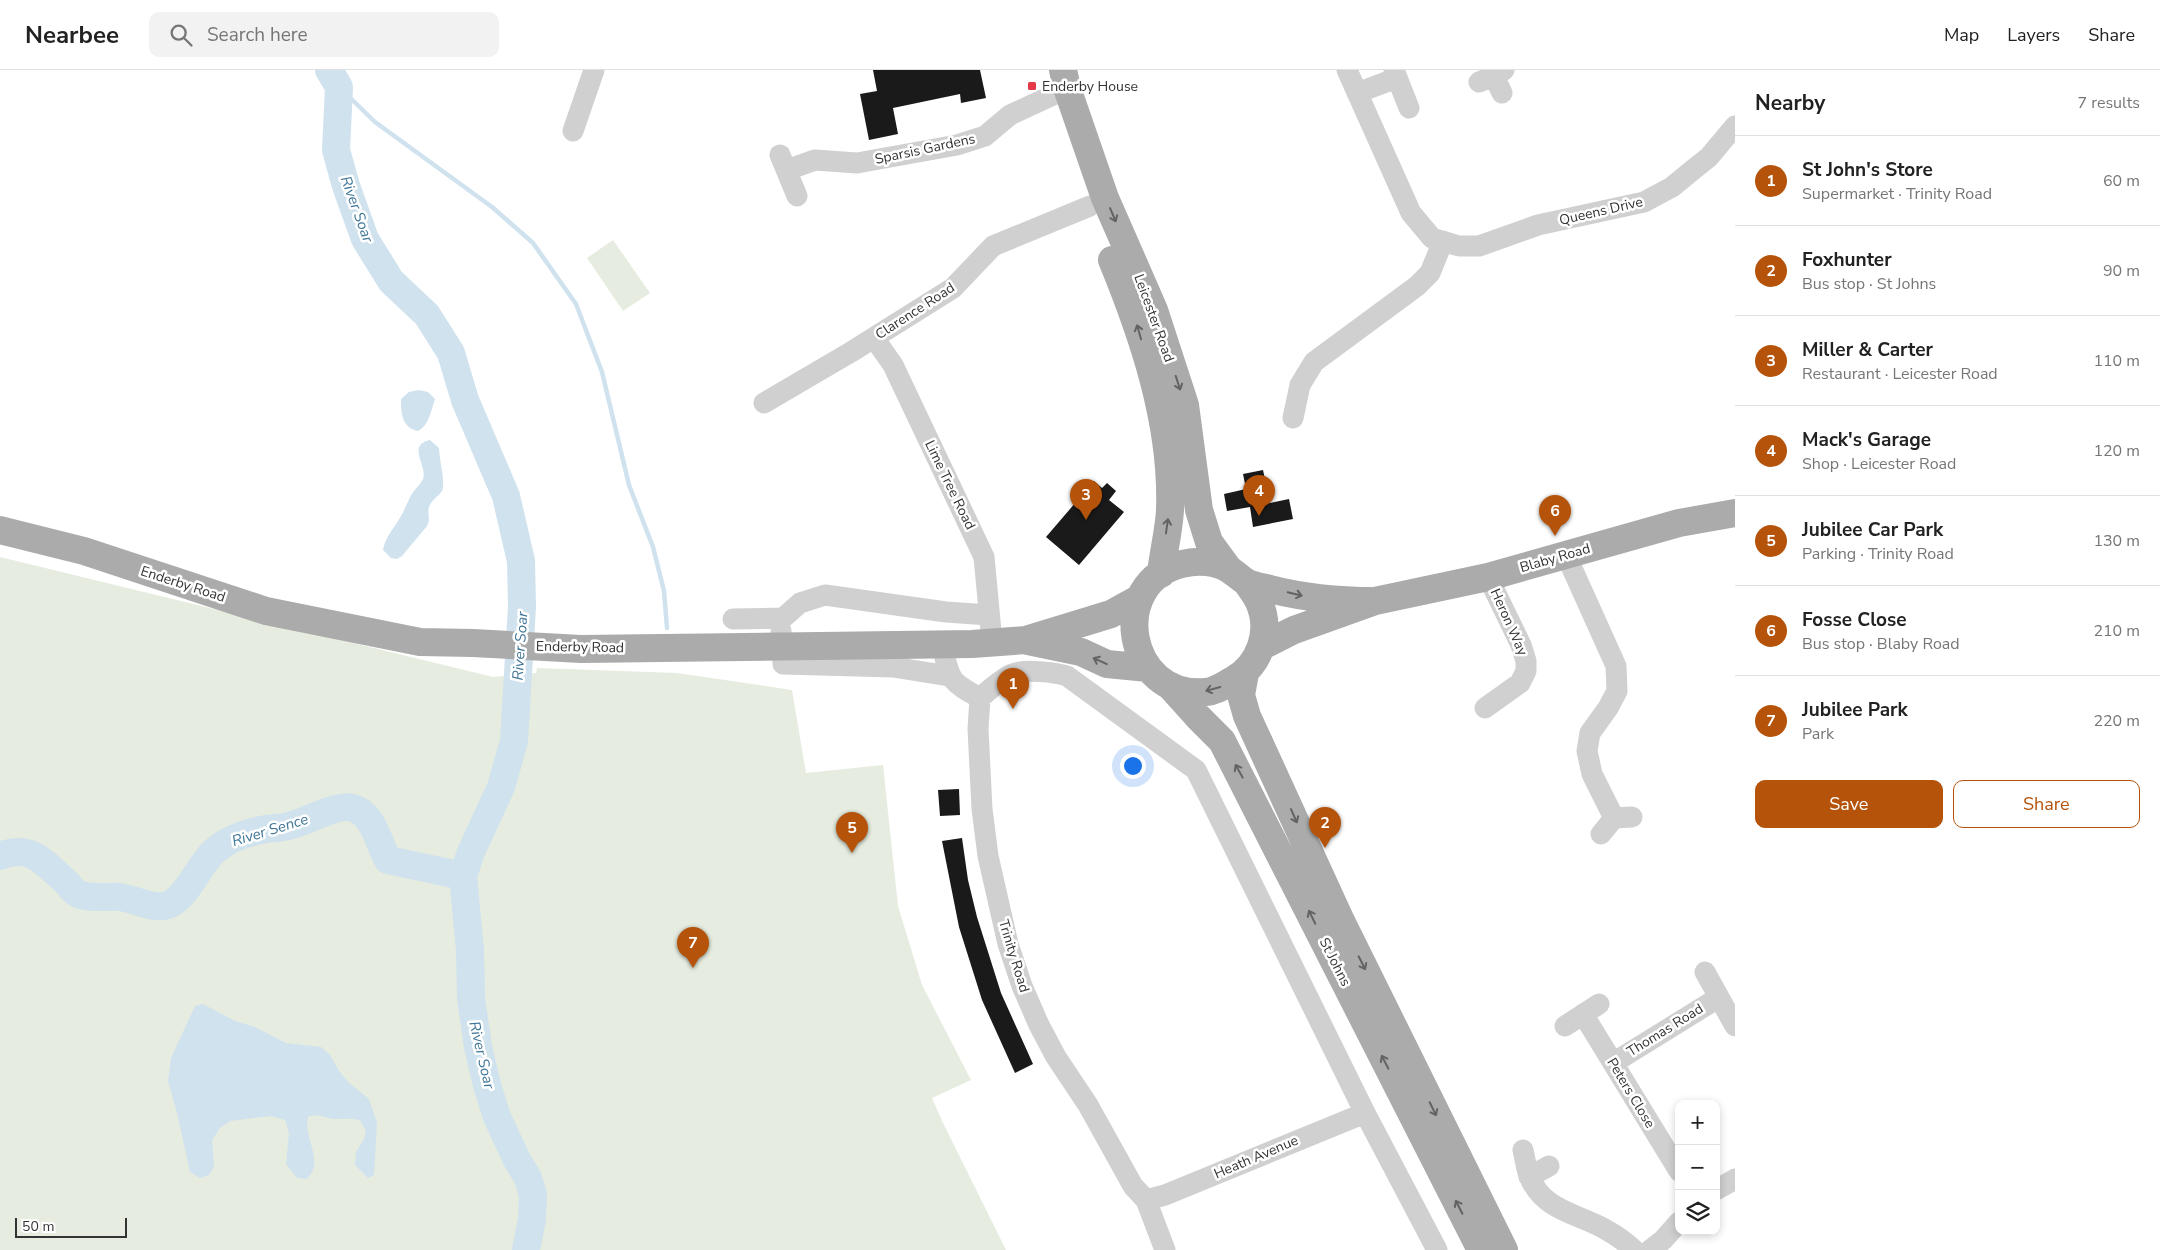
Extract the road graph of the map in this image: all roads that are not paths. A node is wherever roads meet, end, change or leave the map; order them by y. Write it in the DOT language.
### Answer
graph roads {
  1 [pos="594,70"];
  2 [pos="1064,70"];
  3 [pos="1347,70"];
  4 [pos="1395,74"];
  5 [pos="1050,82"];
  6 [pos="1357,93"];
  7 [pos="1409,108"];
  8 [pos="1735,126"];
  9 [pos="573,131"];
  10 [pos="797,196"];
  11 [pos="1090,206"];
  12 [pos="1443,241"];
  13 [pos="874,338"];
  14 [pos="764,403"];
  15 [pos="1293,418"];
  16 [pos="1735,514"];
  17 [pos="0,530"];
  18 [pos="1566,555"];
  19 [pos="1160,574"];
  20 [pos="1238,576"];
  21 [pos="1488,577"];
  22 [pos="1140,598"];
  23 [pos="1375,601"];
  24 [pos="989,615"];
  25 [pos="733,618"];
  26 [pos="782,618"];
  27 [pos="1011,641"];
  28 [pos="782,645"];
  29 [pos="942,645"];
  30 [pos="1262,646"];
  31 [pos="1148,668"];
  32 [pos="1014,673"];
  33 [pos="1245,673"];
  34 [pos="949,676"];
  35 [pos="1171,687"];
  36 [pos="980,698"];
  37 [pos="1485,708"];
  38 [pos="1616,823"];
  39 [pos="1705,972"];
  40 [pos="1718,998"];
  41 [pos="1582,1015"];
  42 [pos="1735,1026"];
  43 [pos="1613,1063"];
  44 [pos="1365,1113"];
  45 [pos="1523,1150"];
  46 [pos="1675,1164"];
  47 [pos="1549,1166"];
  48 [pos="1529,1177"];
  49 [pos="1735,1179"];
  50 [pos="1720,1188"];
  51 [pos="1146,1200"];
  52 [pos="1675,1226"];
  53 [pos="1165,1250"];
  54 [pos="1437,1250"];
  55 [pos="1481,1250"];
  56 [pos="1504,1250"];
  57 [pos="1634,1250"];
  58 [pos="1650,1250"];
  1 -- 9 [label="street"];
  2 -- 20 [label="main road, Leicester Road, one-way"];
  3 -- 6 [label="street, Queens Drive"];
  4 -- 6 [label="street"];
  4 -- 7 [label="street"];
  5 -- 10 [label="street, Sparsis Gardens"];
  5 -- 11 [label="main road, Leicester Road"];
  6 -- 12 [label="street, Queens Drive"];
  8 -- 12 [label="street, Queens Drive"];
  11 -- 13 [label="street, Clarence Road"];
  19 -- 11 [label="main road, Leicester Road, one-way"];
  12 -- 15 [label="street"];
  13 -- 14 [label="street, Clarence Road"];
  13 -- 24 [label="street, Lime Tree Road"];
  16 -- 18 [label="main road, Blaby Road"];
  17 -- 28 [label="main road, Enderby Road"];
  18 -- 21 [label="main road, Blaby Road"];
  18 -- 38 [label="street"];
  19 -- 20 [label="main road"];
  19 -- 22 [label="main road"];
  20 -- 23 [label="main road, Blaby Road, one-way"];
  20 -- 30 [label="main road"];
  21 -- 23 [label="main road, Blaby Road"];
  21 -- 37 [label="street, Heron Way"];
  22 -- 27 [label="main road, Enderby Road"];
  22 -- 31 [label="main road"];
  23 -- 30 [label="main road, Blaby Road"];
  24 -- 26 [label="street"];
  24 -- 27 [label="street, Lime Tree Road"];
  25 -- 26 [label="street"];
  26 -- 28 [label="street"];
  27 -- 29 [label="main road, Enderby Road"];
  31 -- 27 [label="main road, Enderby Road, one-way"];
  27 -- 32 [label="street, Lime Tree Road"];
  28 -- 29 [label="main road, Enderby Road"];
  28 -- 34 [label="street"];
  29 -- 34 [label="street"];
  30 -- 33 [label="main road"];
  31 -- 35 [label="main road"];
  32 -- 36 [label="street"];
  32 -- 44 [label="street"];
  33 -- 35 [label="main road, one-way"];
  33 -- 56 [label="main road, St Johns, one-way"];
  34 -- 36 [label="street"];
  55 -- 35 [label="main road, St Johns, one-way"];
  36 -- 51 [label="street, Trinity Road"];
  39 -- 40 [label="street"];
  40 -- 42 [label="street"];
  40 -- 43 [label="street, Thomas Road"];
  41 -- 43 [label="street, Peters Close"];
  43 -- 46 [label="street, Peters Close"];
  44 -- 51 [label="street, Heath Avenue"];
  44 -- 54 [label="street"];
  45 -- 48 [label="street"];
  47 -- 48 [label="street"];
  48 -- 57 [label="street"];
  49 -- 50 [label="street"];
  51 -- 53 [label="street, Trinity Road"];
  52 -- 58 [label="street"];
}
